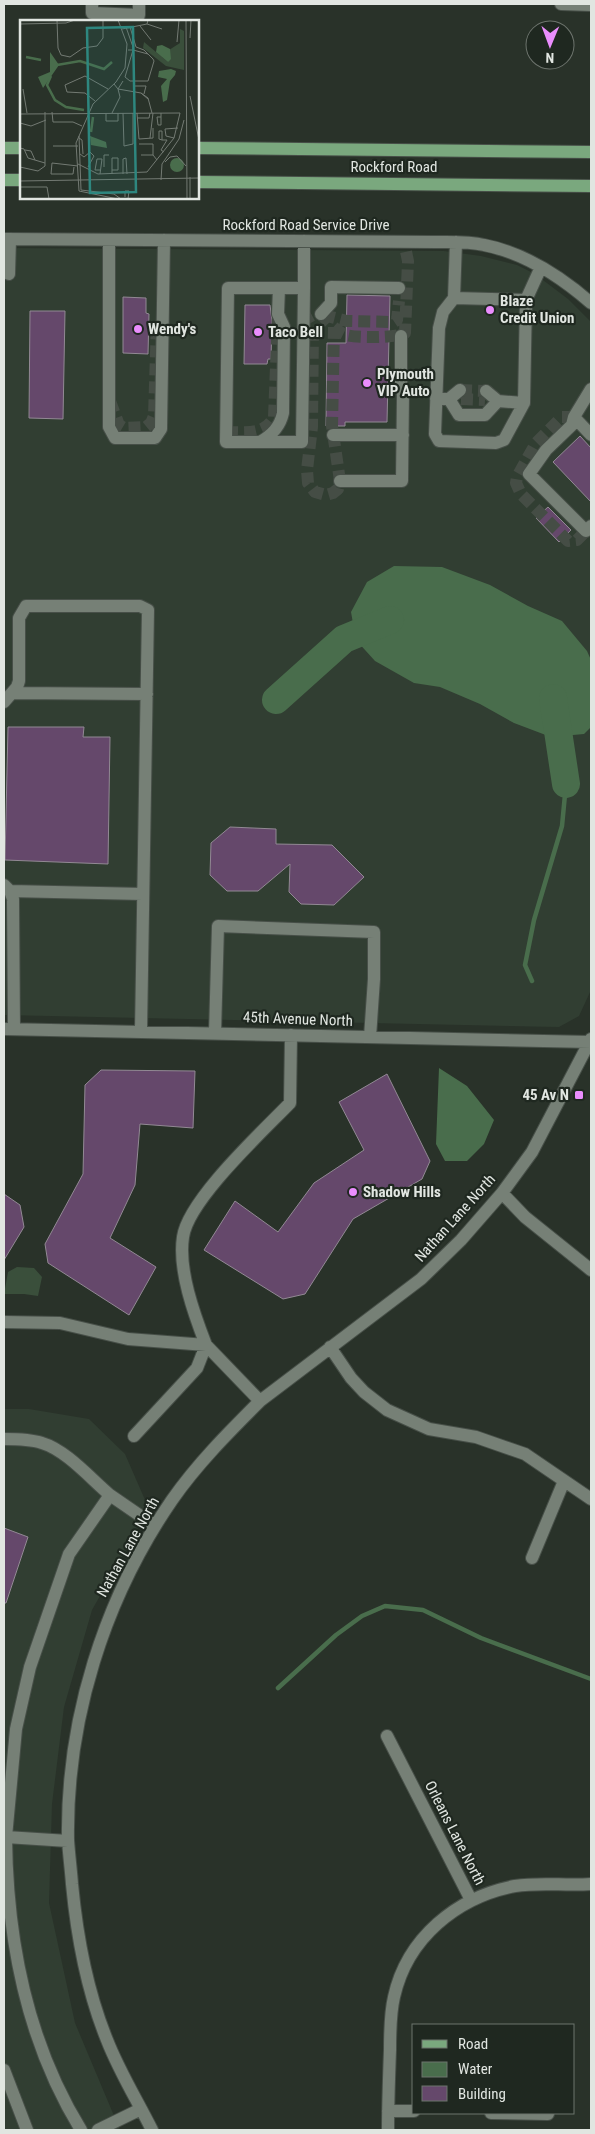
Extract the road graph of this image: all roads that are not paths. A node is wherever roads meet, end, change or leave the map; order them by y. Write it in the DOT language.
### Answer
graph roads {
  1 [pos="92,4"];
  2 [pos="140,4"];
  3 [pos="561,4"];
  4 [pos="591,5"];
  5 [pos="4,148"];
  6 [pos="20,148"];
  7 [pos="199,148"];
  8 [pos="591,152"];
  9 [pos="4,180"];
  10 [pos="20,180"];
  11 [pos="199,182"];
  12 [pos="591,186"];
  13 [pos="7,239"];
  14 [pos="109,240"];
  15 [pos="164,240"];
  16 [pos="304,241"];
  17 [pos="456,242"];
  18 [pos="541,267"];
  19 [pos="4,272"];
  20 [pos="279,288"];
  21 [pos="304,288"];
  22 [pos="399,288"];
  23 [pos="454,298"];
  24 [pos="526,300"];
  25 [pos="591,303"];
  26 [pos="321,314"];
  27 [pos="401,336"];
  28 [pos="591,389"];
  29 [pos="485,396"];
  30 [pos="436,399"];
  31 [pos="498,401"];
  32 [pos="524,403"];
  33 [pos="574,417"];
  34 [pos="333,435"];
  35 [pos="403,435"];
  36 [pos="591,435"];
  37 [pos="260,442"];
  38 [pos="340,481"];
  39 [pos="591,526"];
  40 [pos="147,694"];
  41 [pos="8,698"];
  42 [pos="7,888"];
  43 [pos="143,894"];
  44 [pos="9,1029"];
  45 [pos="141,1031"];
  46 [pos="215,1033"];
  47 [pos="291,1035"];
  48 [pos="370,1037"];
  49 [pos="591,1041"];
  50 [pos="502,1193"];
  51 [pos="591,1270"];
  52 [pos="4,1322"];
  53 [pos="206,1345"];
  54 [pos="330,1347"];
  55 [pos="260,1401"];
  56 [pos="134,1436"];
  57 [pos="4,1439"];
  58 [pos="564,1481"];
  59 [pos="110,1495"];
  60 [pos="591,1499"];
  61 [pos="156,1526"];
  62 [pos="532,1558"];
  63 [pos="387,1736"];
  64 [pos="5,1837"];
  65 [pos="68,1841"];
  66 [pos="5,1881"];
  67 [pos="591,1884"];
  68 [pos="471,1900"];
  69 [pos="4,2070"];
  70 [pos="142,2109"];
  71 [pos="388,2111"];
  72 [pos="412,2111"];
  73 [pos="27,2130"];
  74 [pos="81,2130"];
  75 [pos="98,2130"];
  76 [pos="152,2130"];
  77 [pos="388,2130"];
  1 -- 2 [label="street"];
  3 -- 4 [label="street"];
  5 -- 6 [label="main road"];
  7 -- 8 [label="main road, Rockford Road"];
  9 -- 10 [label="main road"];
  11 -- 12 [label="main road, Rockford Road"];
  13 -- 14 [label="street, Rockford Road Service Drive"];
  13 -- 19 [label="street"];
  14 -- 15 [label="street, Rockford Road Service Drive"];
  14 -- 15 [label="street"];
  15 -- 16 [label="street, Rockford Road Service Drive"];
  16 -- 17 [label="street, Rockford Road Service Drive"];
  16 -- 21 [label="street"];
  17 -- 18 [label="street, Rockford Road Service Drive"];
  17 -- 23 [label="street"];
  18 -- 24 [label="street"];
  18 -- 25 [label="street, Rockford Road Service Drive"];
  20 -- 21 [label="street"];
  20 -- 37 [label="street"];
  20 -- 37 [label="street"];
  21 -- 37 [label="street"];
  22 -- 26 [label="street"];
  23 -- 24 [label="street"];
  23 -- 30 [label="street"];
  24 -- 32 [label="street"];
  27 -- 35 [label="street"];
  28 -- 33 [label="street"];
  29 -- 31 [label="street"];
  30 -- 31 [label="street"];
  30 -- 32 [label="street"];
  31 -- 32 [label="street"];
  33 -- 36 [label="street"];
  33 -- 39 [label="street"];
  34 -- 35 [label="street"];
  35 -- 38 [label="street"];
  40 -- 41 [label="street"];
  40 -- 41 [label="street"];
  40 -- 43 [label="street"];
  42 -- 43 [label="street"];
  42 -- 44 [label="street"];
  43 -- 45 [label="street"];
  44 -- 45 [label="street, 45th Avenue North"];
  45 -- 46 [label="street, 45th Avenue North"];
  46 -- 47 [label="street, 45th Avenue North"];
  46 -- 48 [label="street"];
  47 -- 48 [label="street, 45th Avenue North"];
  47 -- 53 [label="street"];
  48 -- 49 [label="street, 45th Avenue North"];
  49 -- 50 [label="street, Nathan Lane North"];
  50 -- 51 [label="street"];
  50 -- 54 [label="street, Nathan Lane North"];
  52 -- 53 [label="street"];
  53 -- 55 [label="street"];
  53 -- 56 [label="street"];
  54 -- 55 [label="street, Nathan Lane North"];
  54 -- 58 [label="street"];
  55 -- 61 [label="street, Nathan Lane North"];
  57 -- 59 [label="street"];
  58 -- 60 [label="street"];
  58 -- 62 [label="street"];
  59 -- 61 [label="street"];
  59 -- 64 [label="street"];
  61 -- 65 [label="street, Nathan Lane North"];
  63 -- 68 [label="street, Orleans Lane North"];
  64 -- 65 [label="street"];
  64 -- 66 [label="street"];
  65 -- 70 [label="street, Nathan Lane North"];
  66 -- 74 [label="street"];
  67 -- 68 [label="street"];
  68 -- 71 [label="street, Orleans Lane North"];
  69 -- 73 [label="street"];
  70 -- 75 [label="street"];
  70 -- 76 [label="street, Nathan Lane North"];
  71 -- 72 [label="street"];
  71 -- 77 [label="street, Orleans Lane North"];
}
